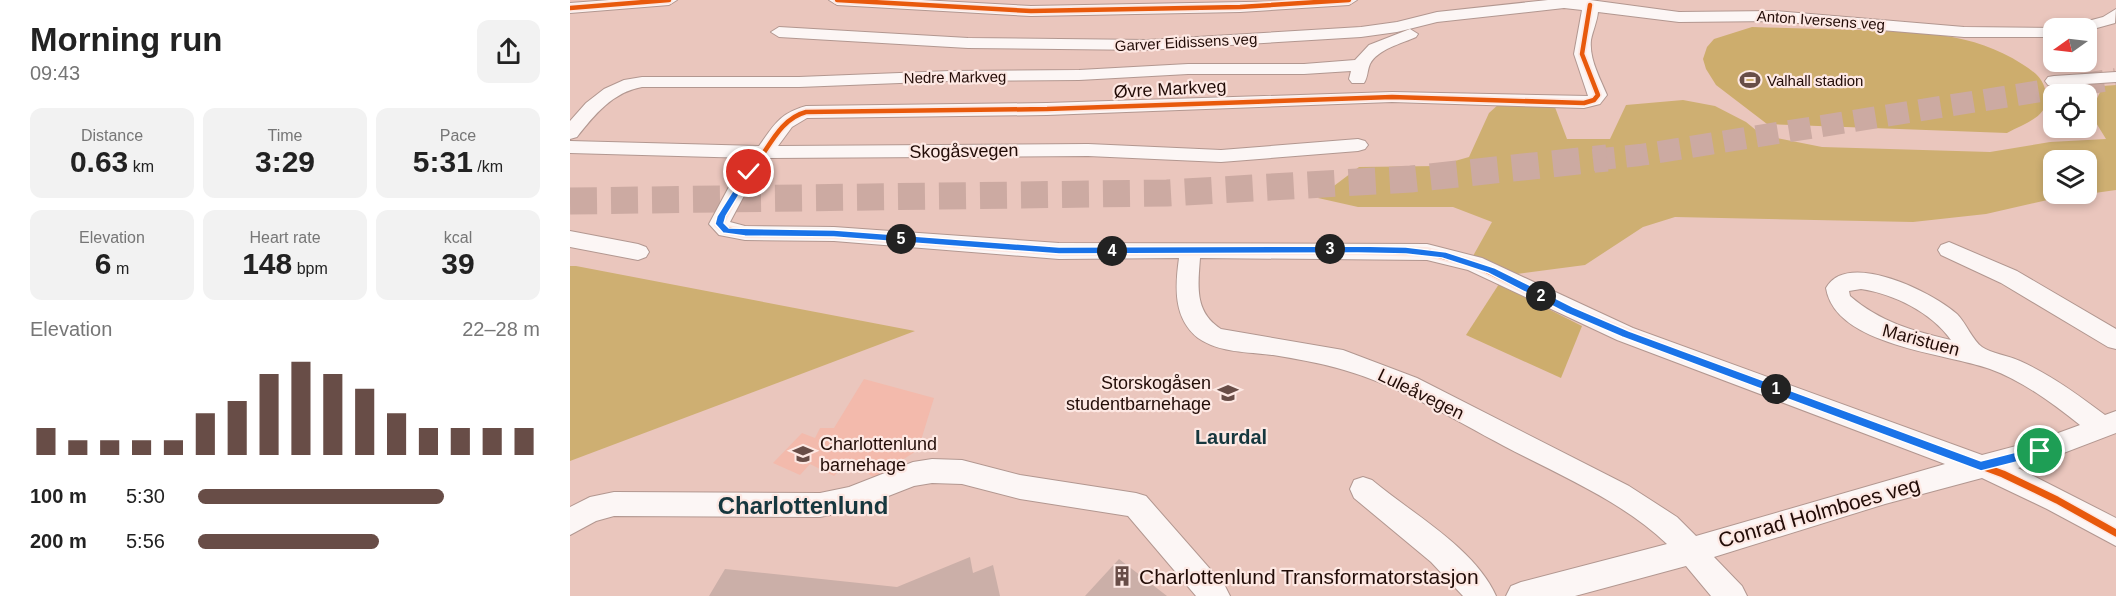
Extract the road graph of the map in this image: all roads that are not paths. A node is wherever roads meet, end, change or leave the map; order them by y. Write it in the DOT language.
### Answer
graph roads {
  1 [pos="661,0"];
  2 [pos="837,0"];
  3 [pos="1233,0"];
  4 [pos="1349,0"];
  5 [pos="1481,0"];
  6 [pos="2110,0"];
  7 [pos="1312,1"];
  8 [pos="1590,5"];
  9 [pos="1259,6"];
  10 [pos="570,8"];
  11 [pos="2116,12"];
  12 [pos="1445,17"];
  13 [pos="2097,23"];
  14 [pos="780,32"];
  15 [pos="2043,32"];
  16 [pos="2097,35"];
  17 [pos="2116,35"];
  18 [pos="1359,65"];
  19 [pos="2116,78"];
  20 [pos="2054,81"];
  21 [pos="1357,98"];
  22 [pos="570,133"];
  23 [pos="1358,145"];
  24 [pos="570,147"];
  25 [pos="765,152"];
  26 [pos="570,239"];
  27 [pos="1949,250"];
  28 [pos="1190,251"];
  29 [pos="638,252"];
  30 [pos="2116,340"];
  31 [pos="1973,354"];
  32 [pos="2109,425"];
  33 [pos="1981,466"];
  34 [pos="1363,489"];
  35 [pos="570,522"];
  36 [pos="2116,533"];
  37 [pos="1689,551"];
  38 [pos="1215,596"];
  39 [pos="1481,596"];
  40 [pos="1521,596"];
  41 [pos="1732,596"];
  1 -- 10 [label="street"];
  2 -- 9 [label="street"];
  3 -- 9 [label="street"];
  4 -- 7 [label="street"];
  5 -- 12 [label="street"];
  6 -- 11 [label="street"];
  7 -- 9 [label="street"];
  8 -- 12 [label="street, Garver Eidissens veg"];
  8 -- 15 [label="street, Anton Iversens veg"];
  8 -- 21 [label="street, Øvre Markveg"];
  11 -- 13 [label="street"];
  12 -- 14 [label="street, Garver Eidissens veg"];
  12 -- 18 [label="street"];
  16 -- 17 [label="street"];
  18 -- 21 [label="street"];
  18 -- 22 [label="street, Nedre Markveg"];
  19 -- 20 [label="street"];
  21 -- 25 [label="street, Øvre Markveg"];
  23 -- 25 [label="street, Skogåsvegen"];
  24 -- 25 [label="street, Skogåsvegen"];
  25 -- 28 [label="street, Øvre Markveg"];
  26 -- 29 [label="street"];
  27 -- 30 [label="street"];
  28 -- 33 [label="street"];
  28 -- 37 [label="street, Luleåvegen"];
  31 -- 31 [label="street, Maristuen"];
  31 -- 32 [label="street, Maristuen"];
  32 -- 33 [label="street, Conrad Holmboes veg"];
  33 -- 36 [label="street"];
  33 -- 37 [label="street, Conrad Holmboes veg"];
  34 -- 39 [label="street"];
  35 -- 38 [label="street"];
  37 -- 40 [label="street, Conrad Holmboes veg"];
  37 -- 41 [label="street, Luleåvegen"];
}
